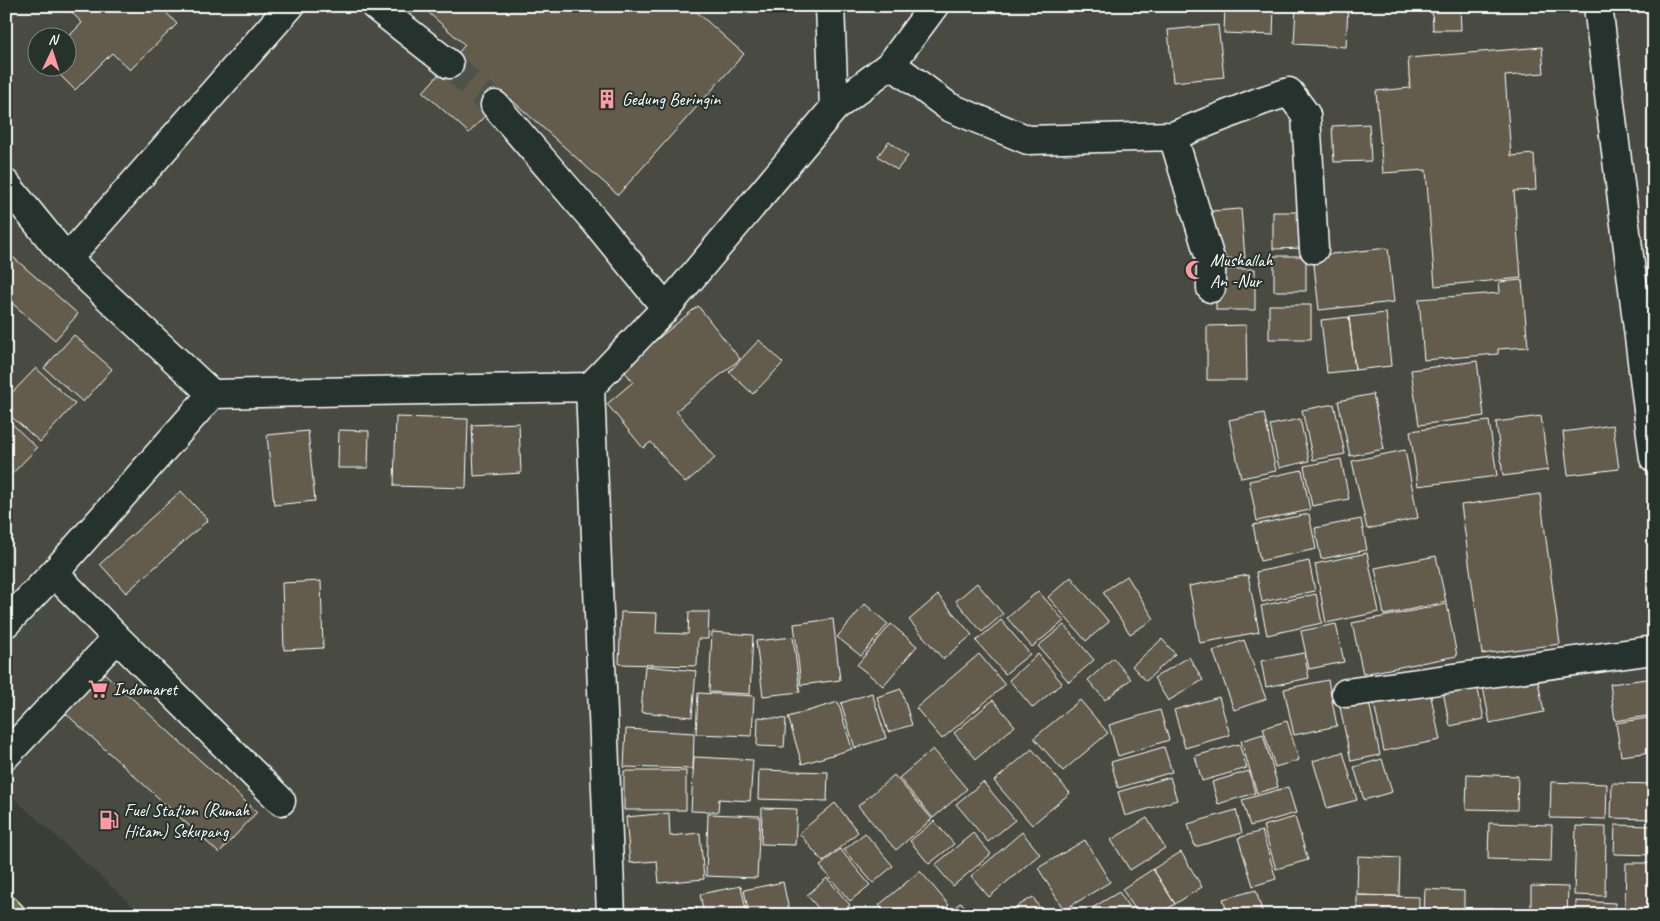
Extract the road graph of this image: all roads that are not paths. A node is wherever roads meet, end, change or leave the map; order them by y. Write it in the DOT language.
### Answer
graph roads {
  1 [pos="290,6"];
  2 [pos="375,6"];
  3 [pos="830,6"];
  4 [pos="934,6"];
  5 [pos="1598,6"];
  6 [pos="449,64"];
  7 [pos="892,64"];
  8 [pos="495,105"];
  9 [pos="834,108"];
  10 [pos="1173,136"];
  11 [pos="6,184"];
  12 [pos="1314,249"];
  13 [pos="67,259"];
  14 [pos="1211,288"];
  15 [pos="666,308"];
  16 [pos="590,386"];
  17 [pos="212,394"];
  18 [pos="1654,458"];
  19 [pos="54,573"];
  20 [pos="6,623"];
  21 [pos="117,638"];
  22 [pos="1654,650"];
  23 [pos="1346,693"];
  24 [pos="6,755"];
  25 [pos="281,801"];
  26 [pos="6,910"];
  27 [pos="11,915"];
  28 [pos="612,915"];
  1 -- 13 [label="street"];
  2 -- 6 [label="street"];
  3 -- 9 [label="street"];
  4 -- 7 [label="street"];
  5 -- 18 [label="street"];
  7 -- 9 [label="street"];
  7 -- 10 [label="street"];
  8 -- 15 [label="street"];
  9 -- 15 [label="street"];
  10 -- 12 [label="street"];
  10 -- 14 [label="street"];
  11 -- 13 [label="street"];
  13 -- 17 [label="street"];
  15 -- 16 [label="street"];
  16 -- 17 [label="street"];
  16 -- 28 [label="street"];
  17 -- 19 [label="street"];
  19 -- 20 [label="street"];
  19 -- 21 [label="street"];
  21 -- 24 [label="street"];
  21 -- 25 [label="street"];
  22 -- 23 [label="street"];
  26 -- 27 [label="highway"];
}
